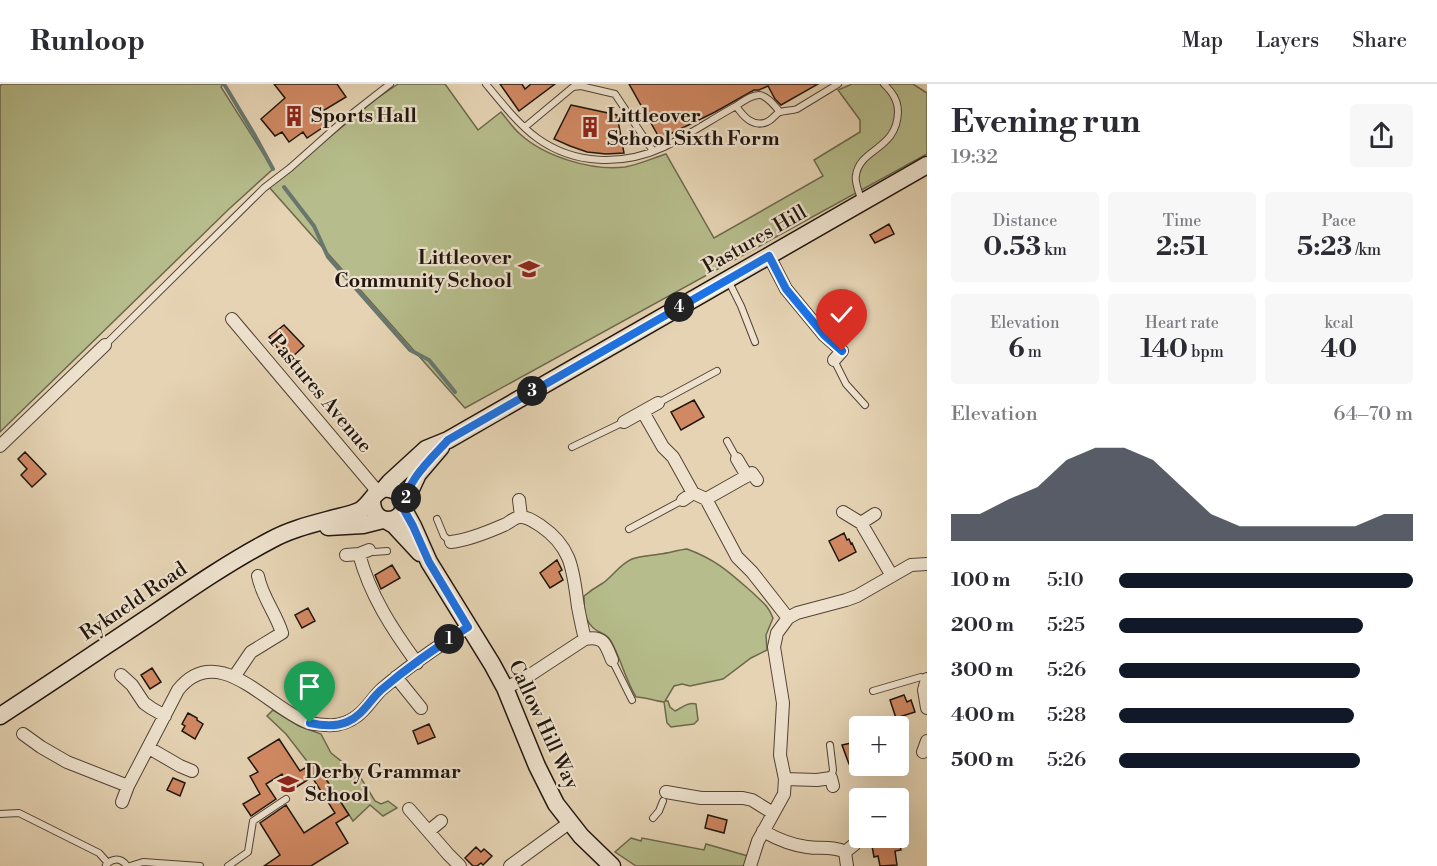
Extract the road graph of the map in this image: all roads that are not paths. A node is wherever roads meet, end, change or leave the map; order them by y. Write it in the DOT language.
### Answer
graph roads {
  1 [pos="390,84"];
  2 [pos="486,84"];
  3 [pos="838,84"];
  4 [pos="884,84"];
  5 [pos="736,106"];
  6 [pos="780,112"];
  7 [pos="525,127"];
  8 [pos="653,151"];
  9 [pos="927,165"];
  10 [pos="862,202"];
  11 [pos="769,256"];
  12 [pos="728,280"];
  13 [pos="232,319"];
  14 [pos="755,342"];
  15 [pos="105,345"];
  16 [pos="834,360"];
  17 [pos="717,371"];
  18 [pos="658,403"];
  19 [pos="865,405"];
  20 [pos="643,412"];
  21 [pos="624,422"];
  22 [pos="448,440"];
  23 [pos="727,441"];
  24 [pos="0,446"];
  25 [pos="572,447"];
  26 [pos="737,459"];
  27 [pos="378,494"];
  28 [pos="688,497"];
  29 [pos="706,499"];
  30 [pos="519,500"];
  31 [pos="403,506"];
  32 [pos="843,512"];
  33 [pos="875,514"];
  34 [pos="521,516"];
  35 [pos="437,519"];
  36 [pos="385,520"];
  37 [pos="861,523"];
  38 [pos="295,529"];
  39 [pos="629,529"];
  40 [pos="451,542"];
  41 [pos="387,551"];
  42 [pos="353,553"];
  43 [pos="429,562"];
  44 [pos="927,564"];
  45 [pos="258,576"];
  46 [pos="891,576"];
  47 [pos="788,618"];
  48 [pos="468,627"];
  49 [pos="585,639"];
  50 [pos="612,660"];
  51 [pos="417,663"];
  52 [pos="121,675"];
  53 [pos="234,677"];
  54 [pos="396,677"];
  55 [pos="927,679"];
  56 [pos="505,688"];
  57 [pos="873,691"];
  58 [pos="632,699"];
  59 [pos="421,708"];
  60 [pos="927,708"];
  61 [pos="0,716"];
  62 [pos="165,716"];
  63 [pos="23,734"];
  64 [pos="830,745"];
  65 [pos="148,748"];
  66 [pos="192,771"];
  67 [pos="785,779"];
  68 [pos="832,782"];
  69 [pos="128,786"];
  70 [pos="666,791"];
  71 [pos="286,799"];
  72 [pos="122,802"];
  73 [pos="410,809"];
  74 [pos="773,813"];
  75 [pos="0,814"];
  76 [pos="653,818"];
  77 [pos="441,821"];
  78 [pos="569,823"];
  79 [pos="429,831"];
  80 [pos="763,831"];
  81 [pos="850,848"];
  82 [pos="844,852"];
  83 [pos="107,865"];
  84 [pos="129,866"];
  85 [pos="200,866"];
  86 [pos="228,866"];
  87 [pos="460,866"];
  88 [pos="510,866"];
  89 [pos="612,866"];
  90 [pos="750,866"];
  91 [pos="847,866"];
  1 -- 15 [label="lane"];
  2 -- 7 [label="lane"];
  3 -- 6 [label="lane"];
  4 -- 10 [label="lane"];
  5 -- 6 [label="lane"];
  5 -- 6 [label="lane"];
  5 -- 8 [label="lane"];
  7 -- 8 [label="lane"];
  7 -- 8 [label="lane"];
  9 -- 10 [label="street, Pastures Hill"];
  10 -- 11 [label="street, Pastures Hill"];
  11 -- 12 [label="street, Pastures Hill"];
  11 -- 16 [label="street"];
  12 -- 14 [label="lane"];
  12 -- 22 [label="street, Pastures Hill"];
  13 -- 27 [label="street, Pastures Avenue"];
  15 -- 24 [label="street"];
  16 -- 19 [label="lane"];
  17 -- 18 [label="lane"];
  18 -- 20 [label="street"];
  20 -- 21 [label="street"];
  20 -- 28 [label="street"];
  21 -- 25 [label="lane"];
  22 -- 27 [label="street, Pastures Hill"];
  22 -- 31 [label="street, Pastures Hill"];
  23 -- 26 [label="lane"];
  26 -- 29 [label="street"];
  27 -- 31 [label="street"];
  27 -- 36 [label="street"];
  27 -- 38 [label="street, Rykneld Road"];
  28 -- 29 [label="street"];
  28 -- 39 [label="lane"];
  29 -- 47 [label="street"];
  30 -- 34 [label="street"];
  31 -- 36 [label="street"];
  31 -- 43 [label="street, Callow Hill Way"];
  32 -- 37 [label="street"];
  33 -- 37 [label="street"];
  34 -- 40 [label="street"];
  34 -- 49 [label="street"];
  35 -- 40 [label="lane"];
  36 -- 38 [label="street, Rykneld Road"];
  36 -- 43 [label="street, Callow Hill Way"];
  37 -- 46 [label="street"];
  38 -- 61 [label="street, Rykneld Road"];
  41 -- 42 [label="lane"];
  42 -- 51 [label="street"];
  43 -- 48 [label="street, Callow Hill Way"];
  44 -- 46 [label="street"];
  45 -- 53 [label="street"];
  46 -- 47 [label="street"];
  47 -- 67 [label="street"];
  48 -- 51 [label="street"];
  48 -- 56 [label="street, Callow Hill Way"];
  49 -- 50 [label="street"];
  49 -- 56 [label="street"];
  50 -- 58 [label="lane"];
  51 -- 54 [label="street"];
  52 -- 62 [label="street"];
  53 -- 54 [label="street"];
  53 -- 62 [label="street"];
  54 -- 59 [label="street"];
  55 -- 57 [label="lane"];
  55 -- 60 [label="street"];
  56 -- 78 [label="street, Callow Hill Way"];
  62 -- 65 [label="street"];
  63 -- 69 [label="street"];
  64 -- 68 [label="lane"];
  65 -- 66 [label="street"];
  65 -- 69 [label="street"];
  67 -- 68 [label="street"];
  67 -- 74 [label="street"];
  69 -- 72 [label="street"];
  70 -- 74 [label="street"];
  70 -- 76 [label="lane"];
  71 -- 86 [label="lane"];
  73 -- 79 [label="street"];
  74 -- 80 [label="street"];
  75 -- 83 [label="lane"];
  77 -- 79 [label="street"];
  78 -- 88 [label="street"];
  78 -- 89 [label="street, Callow Hill Way"];
  79 -- 87 [label="street"];
  80 -- 82 [label="street"];
  80 -- 90 [label="street"];
  81 -- 82 [label="street"];
  82 -- 91 [label="street"];
  83 -- 84 [label="lane"];
  84 -- 85 [label="lane"];
}
